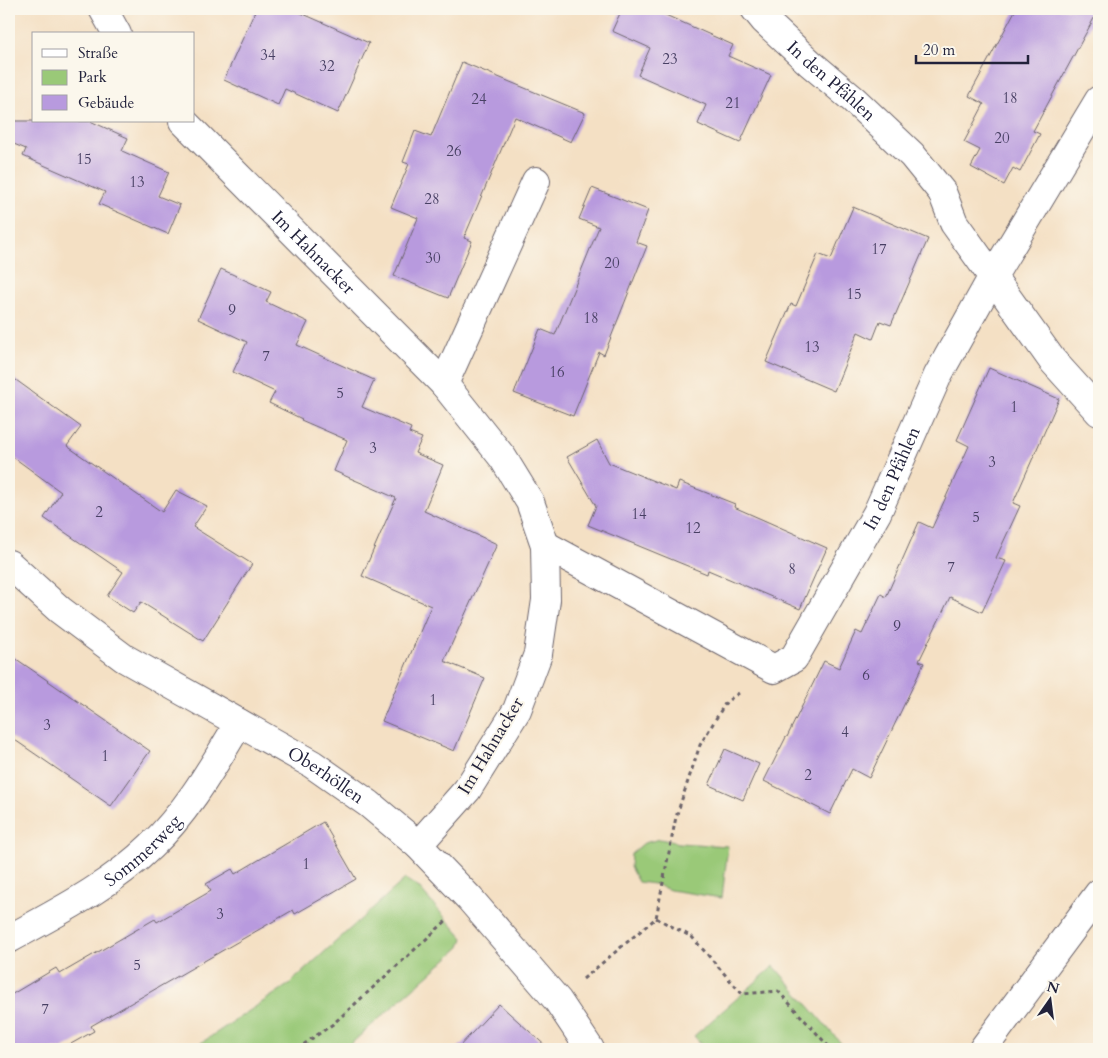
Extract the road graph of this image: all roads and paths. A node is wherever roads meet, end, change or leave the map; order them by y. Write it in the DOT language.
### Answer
graph roads {
  1 [pos="102,9"];
  2 [pos="755,9"];
  3 [pos="116,32"];
  4 [pos="1099,100"];
  5 [pos="184,122"];
  6 [pos="536,181"];
  7 [pos="993,276"];
  8 [pos="444,384"];
  9 [pos="1099,412"];
  10 [pos="545,545"];
  11 [pos="9,564"];
  12 [pos="774,669"];
  13 [pos="239,722"];
  14 [pos="418,845"];
  15 [pos="1099,894"];
  16 [pos="470,899"];
  17 [pos="656,918"];
  18 [pos="9,939"];
  19 [pos="558,1000"];
  20 [pos="297,1049"];
  21 [pos="590,1049"];
  22 [pos="830,1049"];
  23 [pos="983,1049"];
  1 -- 3 [label="street"];
  2 -- 7 [label="street, In den Pfählen"];
  4 -- 7 [label="street, In den Pfählen"];
  5 -- 8 [label="street, Im Hahnacker"];
  6 -- 8 [label="street"];
  7 -- 9 [label="street, In den Pfählen"];
  7 -- 12 [label="street, In den Pfählen"];
  8 -- 10 [label="street, Im Hahnacker"];
  10 -- 12 [label="street"];
  10 -- 14 [label="street, Im Hahnacker"];
  11 -- 13 [label="street, Oberhöllen"];
  12 -- 17 [label="path"];
  13 -- 14 [label="street, Oberhöllen"];
  13 -- 18 [label="street, Sommerweg"];
  14 -- 16 [label="street, Oberhöllen"];
  15 -- 23 [label="street"];
  16 -- 19 [label="street, Oberhöllen"];
  16 -- 20 [label="path"];
  17 -- 19 [label="path"];
  17 -- 22 [label="path"];
  19 -- 21 [label="street, Oberhöllen"];
}
